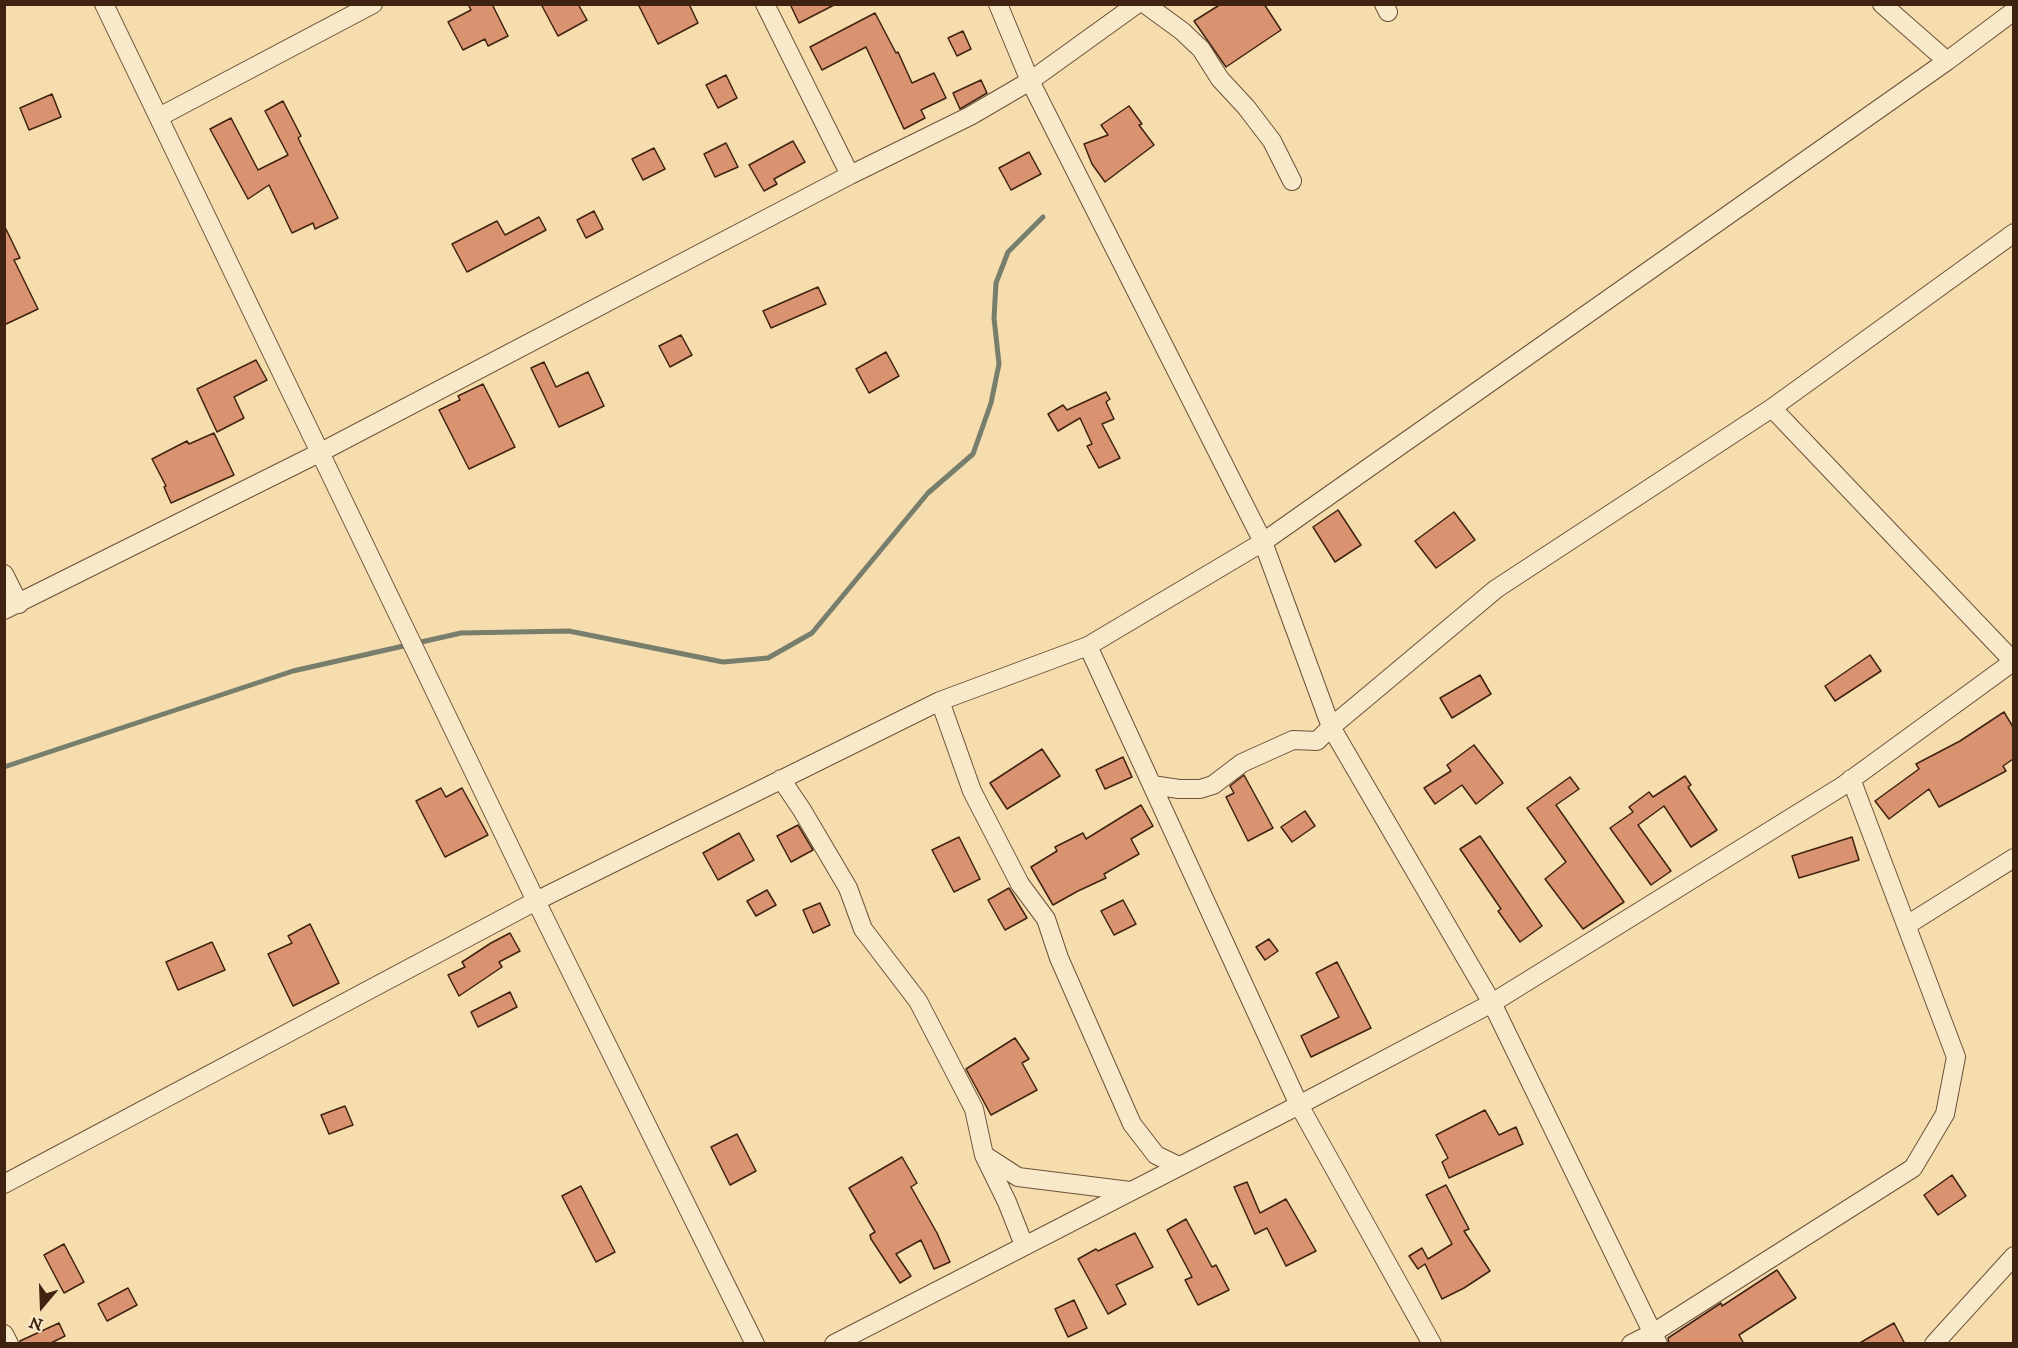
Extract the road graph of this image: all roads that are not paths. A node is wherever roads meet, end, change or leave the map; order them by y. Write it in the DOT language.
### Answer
graph roads {
  1 [pos="105,4"];
  2 [pos="373,4"];
  3 [pos="765,4"];
  4 [pos="998,4"];
  5 [pos="1137,4"];
  6 [pos="1145,4"];
  7 [pos="1882,4"];
  8 [pos="2013,11"];
  9 [pos="1947,61"];
  10 [pos="1030,81"];
  11 [pos="159,117"];
  12 [pos="850,175"];
  13 [pos="1292,181"];
  14 [pos="2013,233"];
  15 [pos="1772,408"];
  16 [pos="321,452"];
  17 [pos="1263,542"];
  18 [pos="4,574"];
  19 [pos="12,607"];
  20 [pos="1088,646"];
  21 [pos="2013,661"];
  22 [pos="940,701"];
  23 [pos="1331,727"];
  24 [pos="782,779"];
  25 [pos="1851,779"];
  26 [pos="1152,785"];
  27 [pos="2013,858"];
  28 [pos="536,901"];
  29 [pos="1907,925"];
  30 [pos="1492,1003"];
  31 [pos="1299,1105"];
  32 [pos="984,1155"];
  33 [pos="1179,1166"];
  34 [pos="4,1184"];
  35 [pos="1130,1191"];
  36 [pos="1024,1245"];
  37 [pos="2013,1256"];
  38 [pos="4,1334"];
  39 [pos="1655,1338"];
  40 [pos="9,1344"];
  41 [pos="754,1344"];
  42 [pos="834,1344"];
  43 [pos="1432,1344"];
  44 [pos="1632,1344"];
  45 [pos="1935,1344"];
  1 -- 11 [label="street"];
  2 -- 11 [label="street"];
  3 -- 12 [label="street"];
  4 -- 10 [label="street"];
  5 -- 10 [label="street"];
  6 -- 13 [label="street"];
  7 -- 9 [label="street"];
  8 -- 9 [label="street"];
  9 -- 17 [label="street"];
  10 -- 12 [label="street"];
  10 -- 17 [label="street"];
  11 -- 16 [label="street"];
  12 -- 16 [label="street"];
  14 -- 15 [label="street"];
  15 -- 21 [label="street"];
  15 -- 23 [label="street"];
  16 -- 19 [label="street"];
  16 -- 28 [label="street"];
  17 -- 20 [label="street"];
  17 -- 23 [label="street"];
  18 -- 19 [label="street"];
  20 -- 22 [label="street"];
  20 -- 26 [label="street"];
  21 -- 25 [label="street"];
  22 -- 24 [label="street"];
  22 -- 33 [label="street"];
  23 -- 26 [label="street"];
  23 -- 30 [label="street"];
  24 -- 28 [label="street"];
  24 -- 32 [label="street"];
  25 -- 29 [label="street"];
  25 -- 30 [label="street"];
  26 -- 31 [label="street"];
  27 -- 29 [label="street"];
  28 -- 34 [label="street"];
  28 -- 41 [label="street"];
  29 -- 39 [label="street"];
  30 -- 31 [label="street"];
  30 -- 39 [label="street"];
  31 -- 33 [label="street"];
  31 -- 43 [label="street"];
  32 -- 35 [label="street"];
  32 -- 36 [label="street"];
  33 -- 35 [label="street"];
  35 -- 36 [label="street"];
  36 -- 42 [label="street"];
  37 -- 45 [label="street"];
  38 -- 40 [label="street"];
  39 -- 44 [label="street"];
}
